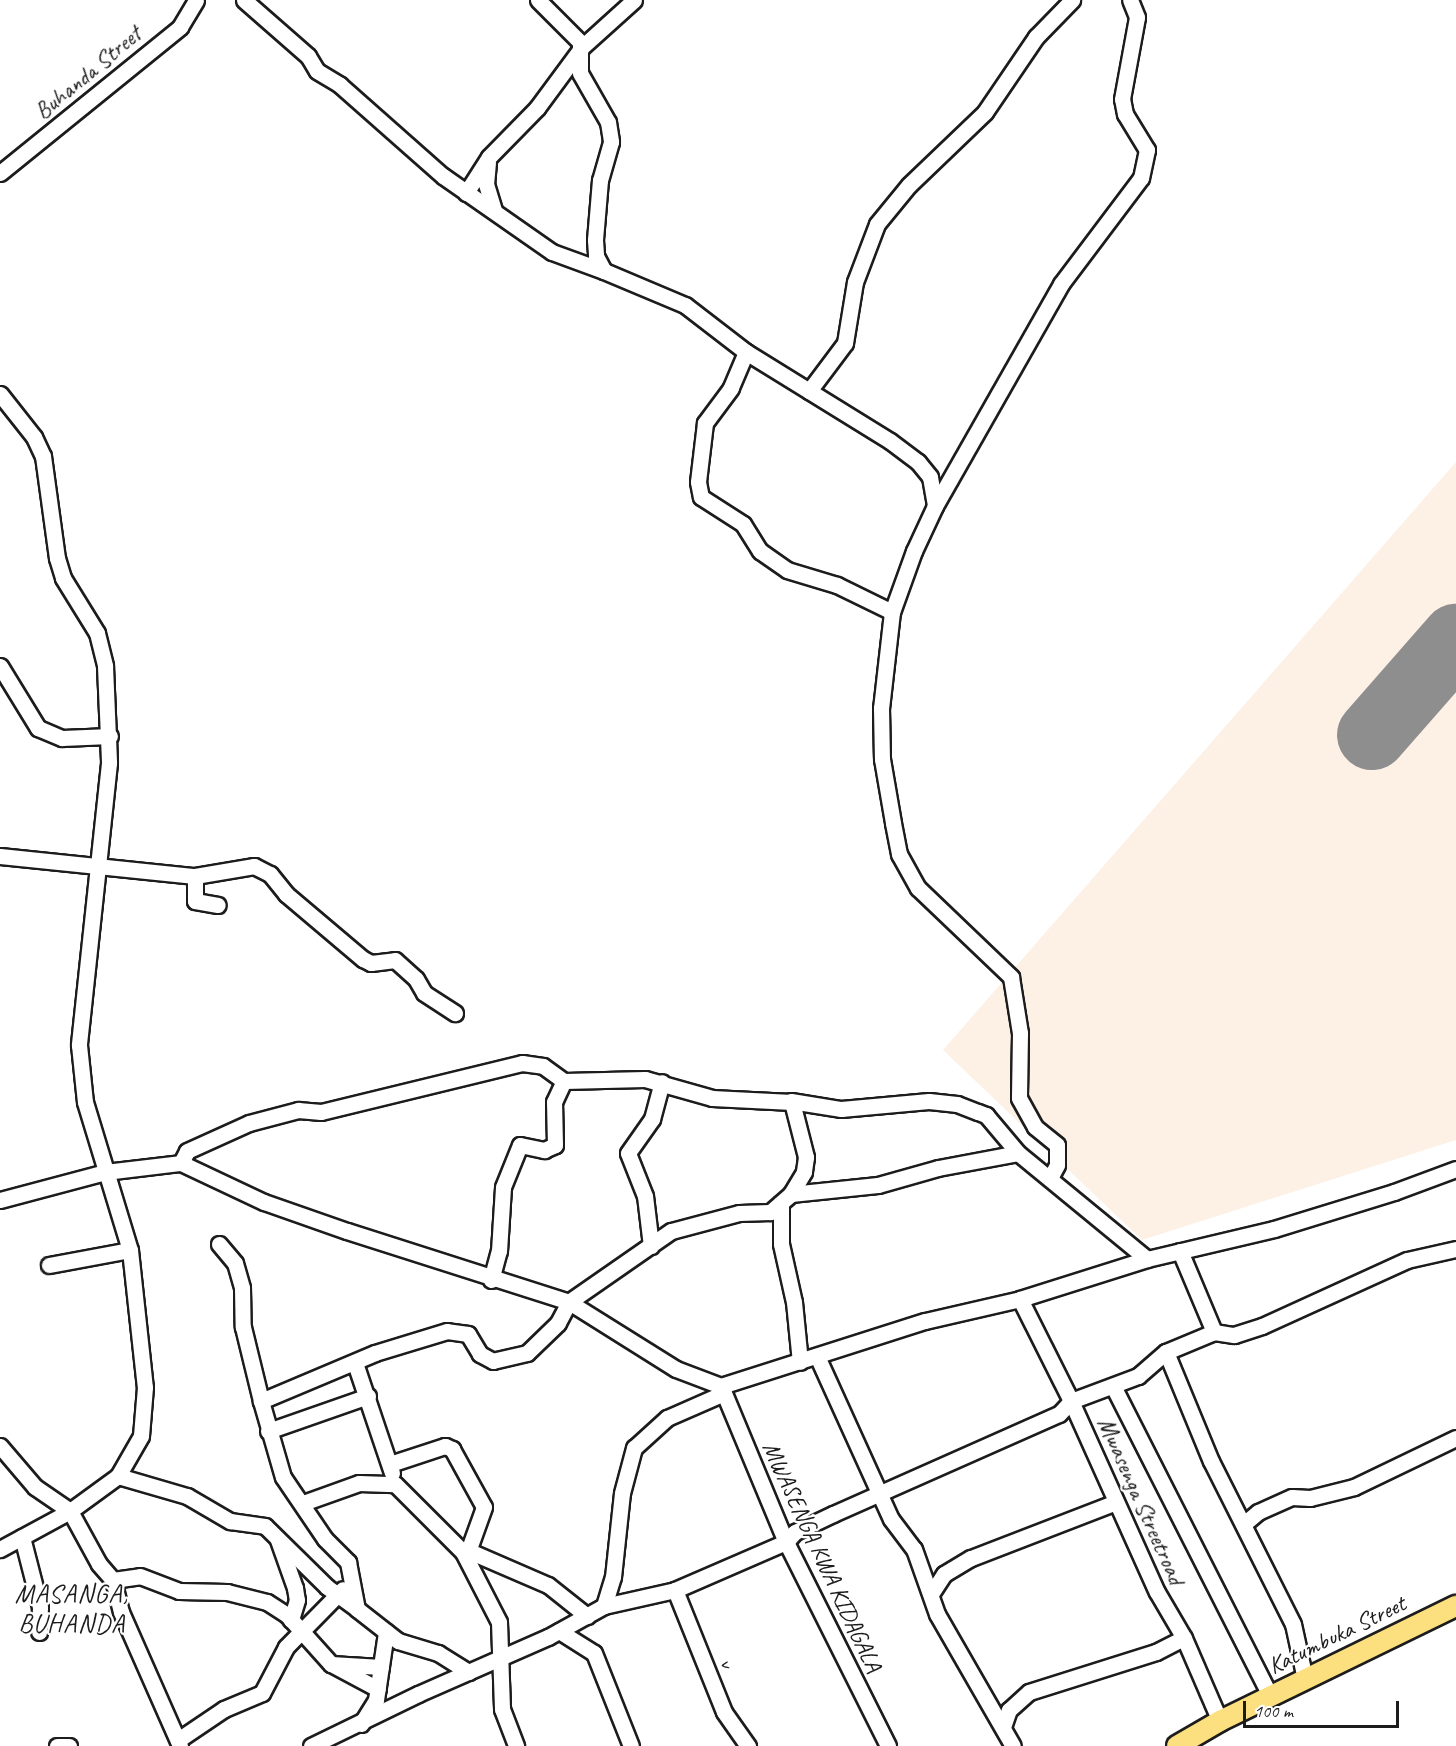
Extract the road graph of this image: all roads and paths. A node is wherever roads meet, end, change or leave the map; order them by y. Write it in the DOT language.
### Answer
graph roads {
  1 [pos="196,0"];
  2 [pos="244,0"];
  3 [pos="538,0"];
  4 [pos="634,0"];
  5 [pos="1071,0"];
  6 [pos="1130,0"];
  7 [pos="582,46"];
  8 [pos="489,157"];
  9 [pos="0,173"];
  10 [pos="466,193"];
  11 [pos="494,211"];
  12 [pos="604,271"];
  13 [pos="746,352"];
  14 [pos="809,391"];
  15 [pos="0,394"];
  16 [pos="935,506"];
  17 [pos="892,612"];
  18 [pos="0,666"];
  19 [pos="110,736"];
  20 [pos="0,856"];
  21 [pos="97,868"];
  22 [pos="195,876"];
  23 [pos="218,905"];
  24 [pos="455,1013"];
  25 [pos="564,1081"];
  26 [pos="662,1082"];
  27 [pos="791,1101"];
  28 [pos="1018,1153"];
  29 [pos="181,1163"];
  30 [pos="1456,1169"];
  31 [pos="105,1172"];
  32 [pos="1050,1178"];
  33 [pos="786,1199"];
  34 [pos="0,1200"];
  35 [pos="219,1244"];
  36 [pos="651,1246"];
  37 [pos="1456,1249"];
  38 [pos="129,1250"];
  39 [pos="1180,1251"];
  40 [pos="1147,1259"];
  41 [pos="49,1265"];
  42 [pos="491,1280"];
  43 [pos="1020,1299"];
  44 [pos="568,1302"];
  45 [pos="1214,1332"];
  46 [pos="1166,1352"];
  47 [pos="817,1356"];
  48 [pos="355,1362"];
  49 [pos="800,1362"];
  50 [pos="1113,1386"];
  51 [pos="722,1389"];
  52 [pos="368,1396"];
  53 [pos="261,1401"];
  54 [pos="1071,1401"];
  55 [pos="268,1431"];
  56 [pos="1456,1438"];
  57 [pos="0,1446"];
  58 [pos="390,1464"];
  59 [pos="118,1476"];
  60 [pos="395,1484"];
  61 [pos="880,1492"];
  62 [pos="1116,1502"];
  63 [pos="303,1503"];
  64 [pos="70,1511"];
  65 [pos="1245,1523"];
  66 [pos="22,1537"];
  67 [pos="278,1539"];
  68 [pos="786,1542"];
  69 [pos="0,1549"];
  70 [pos="468,1554"];
  71 [pos="354,1578"];
  72 [pos="113,1580"];
  73 [pos="675,1590"];
  74 [pos="931,1594"];
  75 [pos="337,1595"];
  76 [pos="604,1606"];
  77 [pos="1456,1606"];
  78 [pos="357,1610"];
  79 [pos="587,1616"];
  80 [pos="291,1620"];
  81 [pos="559,1631"];
  82 [pos="39,1632"];
  83 [pos="386,1632"];
  84 [pos="301,1635"];
  85 [pos="1184,1638"];
  86 [pos="500,1660"];
  87 [pos="331,1664"];
  88 [pos="381,1667"];
  89 [pos="468,1672"];
  90 [pos="1305,1679"];
  91 [pos="378,1689"];
  92 [pos="1270,1695"];
  93 [pos="1220,1721"];
  94 [pos="361,1724"];
  95 [pos="1003,1728"];
  96 [pos="179,1743"];
  97 [pos="57,1746"];
  98 [pos="69,1746"];
  99 [pos="311,1746"];
  100 [pos="516,1746"];
  101 [pos="631,1746"];
  102 [pos="748,1746"];
  103 [pos="888,1746"];
  104 [pos="1013,1746"];
  105 [pos="1179,1746"];
  1 -- 9 [label="street, Buhanda Street"];
  2 -- 10 [label="street"];
  3 -- 7 [label="street"];
  4 -- 7 [label="street"];
  5 -- 14 [label="street"];
  6 -- 16 [label="street"];
  7 -- 8 [label="street"];
  7 -- 12 [label="street"];
  8 -- 10 [label="street"];
  8 -- 11 [label="street"];
  10 -- 11 [label="street"];
  11 -- 12 [label="street"];
  12 -- 13 [label="street"];
  13 -- 14 [label="street"];
  13 -- 17 [label="street"];
  14 -- 16 [label="street"];
  15 -- 19 [label="street"];
  16 -- 17 [label="street"];
  17 -- 32 [label="street"];
  18 -- 19 [label="street"];
  19 -- 21 [label="street"];
  20 -- 21 [label="street"];
  21 -- 22 [label="street"];
  21 -- 31 [label="street"];
  22 -- 23 [label="street"];
  22 -- 24 [label="street"];
  25 -- 26 [label="street"];
  25 -- 29 [label="street"];
  25 -- 42 [label="street"];
  26 -- 27 [label="street"];
  26 -- 36 [label="street"];
  27 -- 28 [label="street"];
  27 -- 33 [label="street"];
  28 -- 32 [label="street"];
  28 -- 33 [label="street"];
  29 -- 31 [label="street"];
  29 -- 42 [label="street"];
  30 -- 39 [label="street"];
  31 -- 34 [label="street"];
  31 -- 38 [label="street"];
  32 -- 40 [label="street"];
  33 -- 36 [label="street"];
  33 -- 49 [label="street"];
  35 -- 53 [label="street"];
  36 -- 44 [label="street"];
  37 -- 45 [label="street"];
  38 -- 41 [label="street"];
  38 -- 59 [label="street"];
  39 -- 40 [label="street"];
  39 -- 45 [label="street"];
  40 -- 43 [label="street"];
  42 -- 44 [label="street"];
  43 -- 47 [label="street"];
  43 -- 54 [label="street, Mwasenga Streetroad"];
  44 -- 48 [label="street"];
  44 -- 51 [label="street"];
  45 -- 46 [label="street"];
  46 -- 50 [label="street"];
  46 -- 65 [label="street"];
  47 -- 49 [label="street"];
  47 -- 61 [label="street"];
  48 -- 52 [label="street"];
  48 -- 53 [label="street"];
  49 -- 51 [label="street"];
  50 -- 54 [label="street"];
  50 -- 92 [label="street"];
  51 -- 68 [label="street, MWASENGA KWA KIDAGALA"];
  51 -- 76 [label="street"];
  52 -- 55 [label="street"];
  52 -- 58 [label="street"];
  53 -- 55 [label="street"];
  54 -- 61 [label="street"];
  54 -- 62 [label="street, Mwasenga Streetroad"];
  55 -- 63 [label="street"];
  56 -- 65 [label="street"];
  57 -- 64 [label="street"];
  58 -- 60 [label="street"];
  58 -- 70 [label="street"];
  59 -- 64 [label="street"];
  59 -- 67 [label="street"];
  60 -- 63 [label="street"];
  60 -- 70 [label="street"];
  61 -- 68 [label="street"];
  61 -- 74 [label="street"];
  62 -- 74 [label="street"];
  62 -- 85 [label="street, Mwasenga Streetroad"];
  63 -- 71 [label="street"];
  64 -- 66 [label="street"];
  64 -- 72 [label="street"];
  65 -- 90 [label="street"];
  66 -- 69 [label="street"];
  66 -- 82 [label="street"];
  67 -- 75 [label="street"];
  67 -- 80 [label="street"];
  68 -- 73 [label="street"];
  68 -- 103 [label="street, MWASENGA KWA KIDAGALA"];
  70 -- 79 [label="street"];
  70 -- 86 [label="street"];
  71 -- 75 [label="street"];
  71 -- 78 [label="street"];
  72 -- 80 [label="street"];
  72 -- 96 [label="street"];
  73 -- 76 [label="street"];
  73 -- 102 [label="street, v"];
  74 -- 95 [label="street"];
  75 -- 78 [label="street"];
  75 -- 84 [label="street"];
  76 -- 79 [label="street"];
  77 -- 90 [label="main road, Katumbuka Street"];
  78 -- 83 [label="street"];
  79 -- 81 [label="street"];
  80 -- 84 [label="street"];
  81 -- 86 [label="street"];
  81 -- 101 [label="street"];
  83 -- 88 [label="street"];
  83 -- 89 [label="street"];
  84 -- 87 [label="street"];
  84 -- 96 [label="street"];
  85 -- 93 [label="street, Mwasenga Streetroad"];
  85 -- 95 [label="street"];
  86 -- 89 [label="street"];
  86 -- 100 [label="street"];
  87 -- 88 [label="street"];
  87 -- 91 [label="street"];
  88 -- 91 [label="street"];
  89 -- 94 [label="street"];
  90 -- 92 [label="main road, Katumbuka Street"];
  91 -- 94 [label="street"];
  92 -- 93 [label="main road, Katumbuka Street"];
  93 -- 105 [label="main road, Katumbuka Street"];
  94 -- 99 [label="street"];
  95 -- 104 [label="street"];
  97 -- 98 [label="street"];
}
